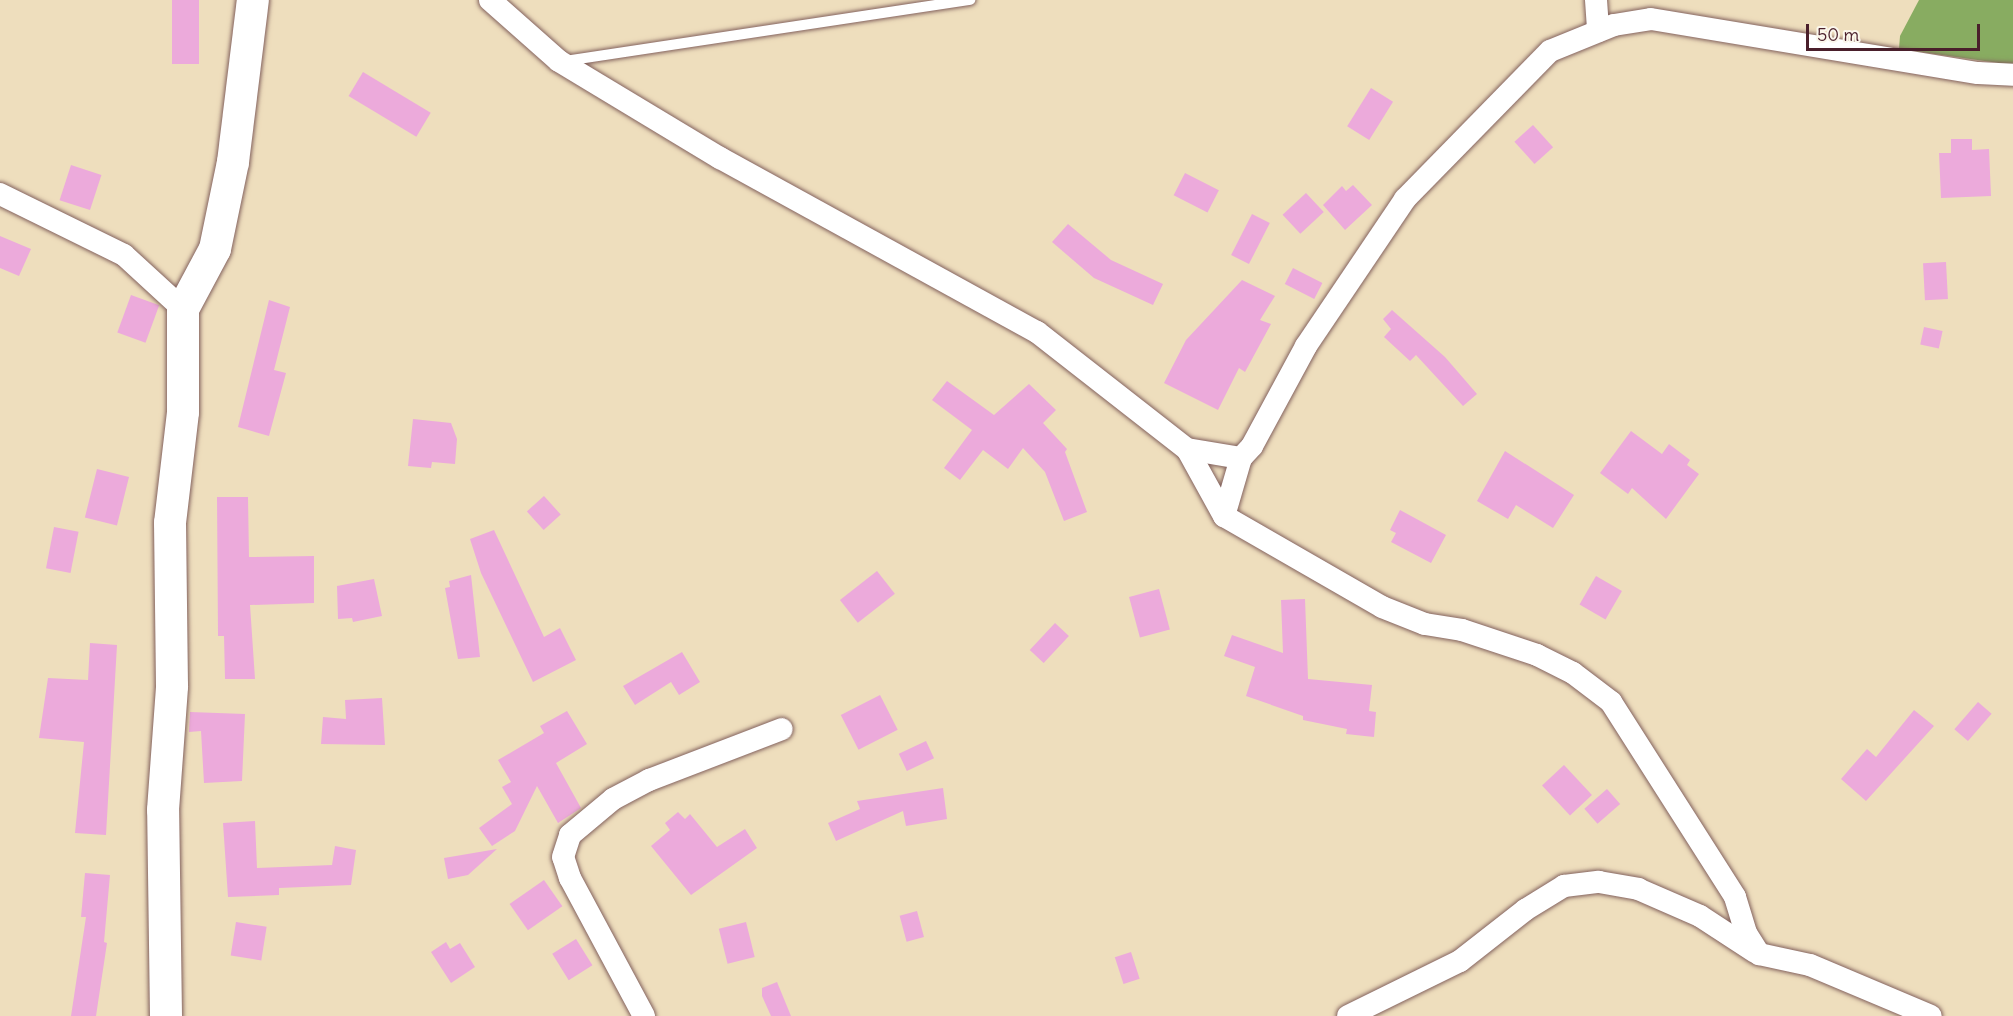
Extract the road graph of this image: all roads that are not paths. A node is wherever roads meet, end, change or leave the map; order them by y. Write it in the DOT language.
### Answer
graph roads {
  1 [pos="253,0"];
  2 [pos="490,0"];
  3 [pos="970,0"];
  4 [pos="1596,0"];
  5 [pos="1598,31"];
  6 [pos="559,62"];
  7 [pos="2013,75"];
  8 [pos="0,194"];
  9 [pos="183,309"];
  10 [pos="1187,449"];
  11 [pos="1241,458"];
  12 [pos="1224,516"];
  13 [pos="782,729"];
  14 [pos="1759,954"];
  15 [pos="166,1016"];
  16 [pos="644,1016"];
  17 [pos="1348,1016"];
  18 [pos="1931,1016"];
  1 -- 9 [label="main road"];
  2 -- 6 [label="street"];
  3 -- 6 [label="lane"];
  4 -- 5 [label="street"];
  5 -- 7 [label="street"];
  5 -- 11 [label="street"];
  6 -- 10 [label="street"];
  8 -- 9 [label="street"];
  9 -- 15 [label="main road"];
  10 -- 11 [label="street"];
  10 -- 12 [label="street"];
  11 -- 12 [label="street"];
  12 -- 14 [label="street"];
  13 -- 16 [label="street"];
  14 -- 17 [label="street"];
  14 -- 18 [label="street"];
}
